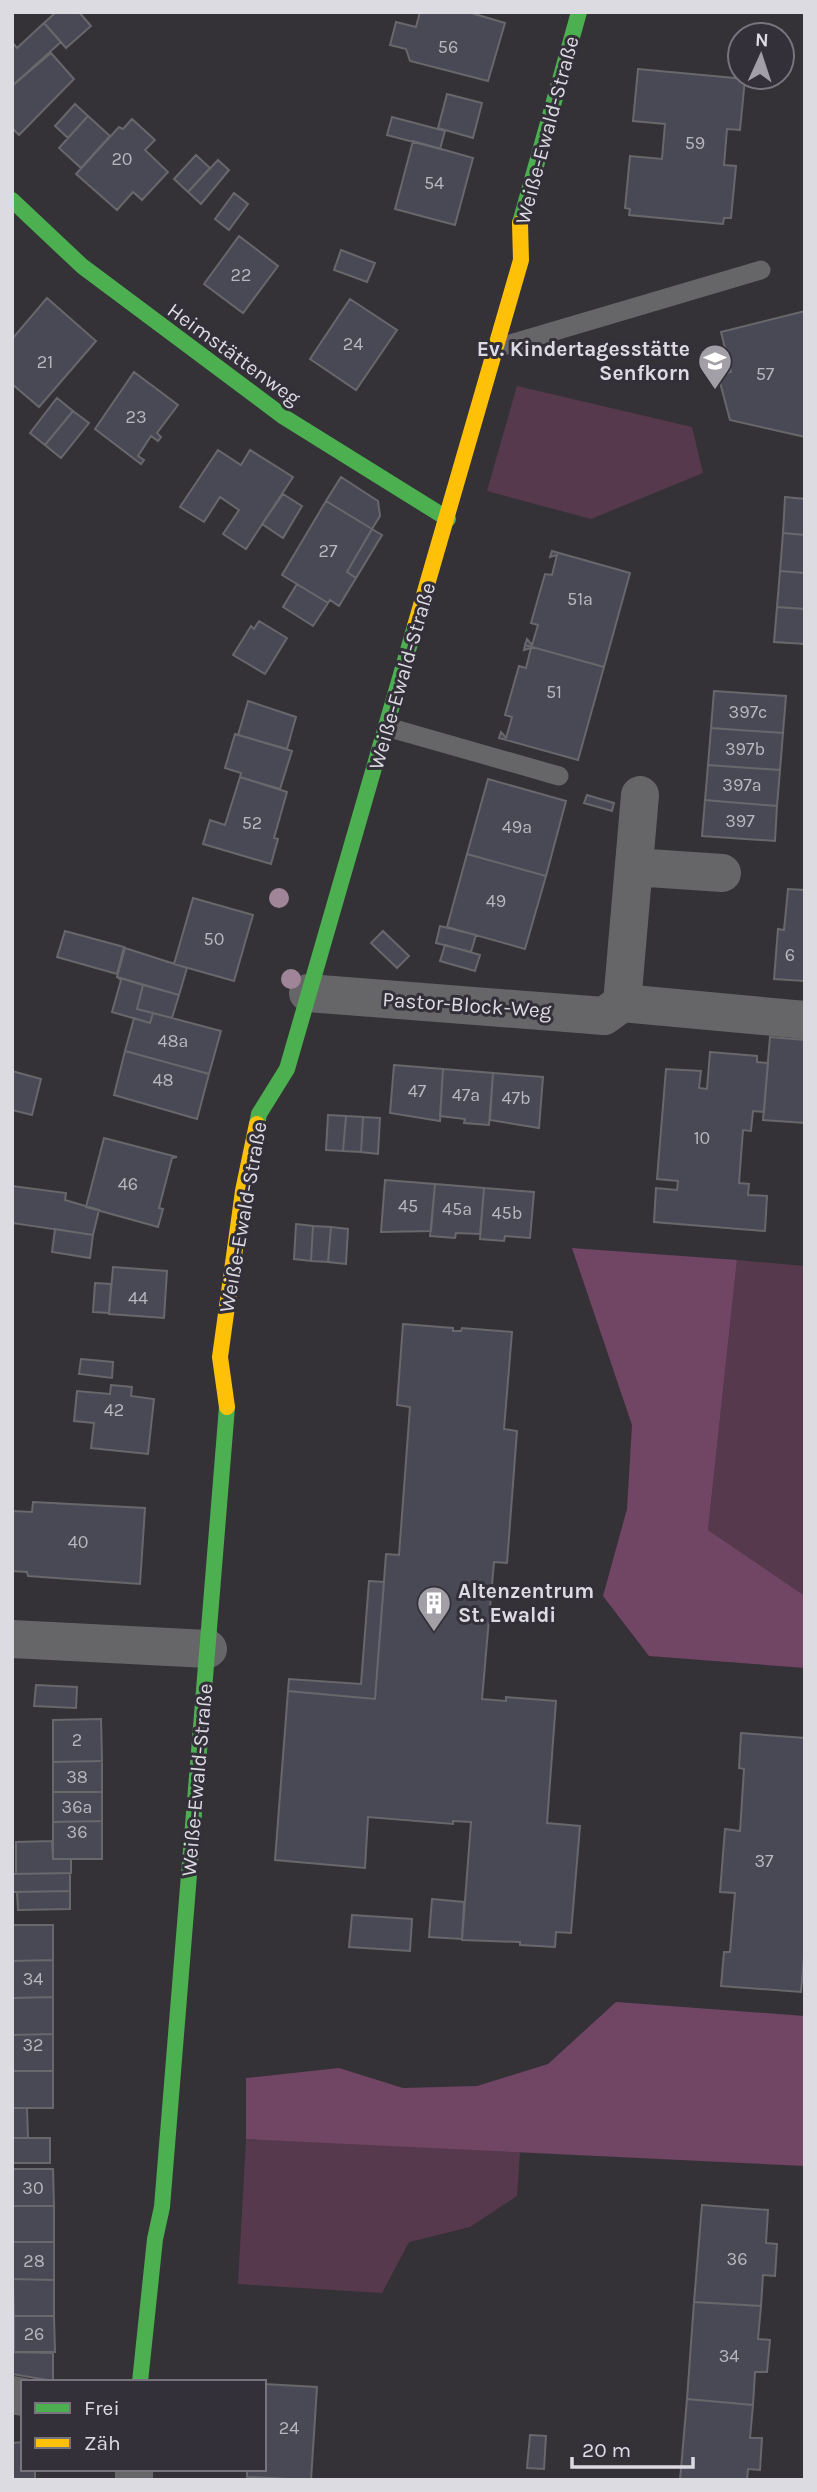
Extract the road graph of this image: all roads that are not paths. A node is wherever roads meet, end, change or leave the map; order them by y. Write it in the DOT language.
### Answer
graph roads {
  1 [pos="579,12"];
  2 [pos="12,200"];
  3 [pos="761,270"];
  4 [pos="496,348"];
  5 [pos="448,519"];
  6 [pos="387,727"];
  7 [pos="559,776"];
  8 [pos="640,795"];
  9 [pos="634,867"];
  10 [pos="722,873"];
  11 [pos="308,993"];
  12 [pos="622,1003"];
  13 [pos="805,1020"];
  14 [pos="12,1639"];
  15 [pos="208,1649"];
  16 [pos="140,2380"];
  1 -- 4 [label="street, Weiße-Ewald-Straße"];
  2 -- 5 [label="street, Heimstättenweg"];
  3 -- 4 [label="lane"];
  4 -- 5 [label="street, Weiße-Ewald-Straße"];
  5 -- 6 [label="street, Weiße-Ewald-Straße"];
  6 -- 7 [label="lane"];
  6 -- 11 [label="street, Weiße-Ewald-Straße"];
  8 -- 9 [label="street"];
  9 -- 10 [label="street"];
  9 -- 12 [label="street"];
  11 -- 12 [label="street, Pastor-Block-Weg"];
  11 -- 15 [label="street, Weiße-Ewald-Straße"];
  12 -- 13 [label="street, Pastor-Block-Weg"];
  14 -- 15 [label="street"];
  15 -- 16 [label="street, Weiße-Ewald-Straße"];
}
